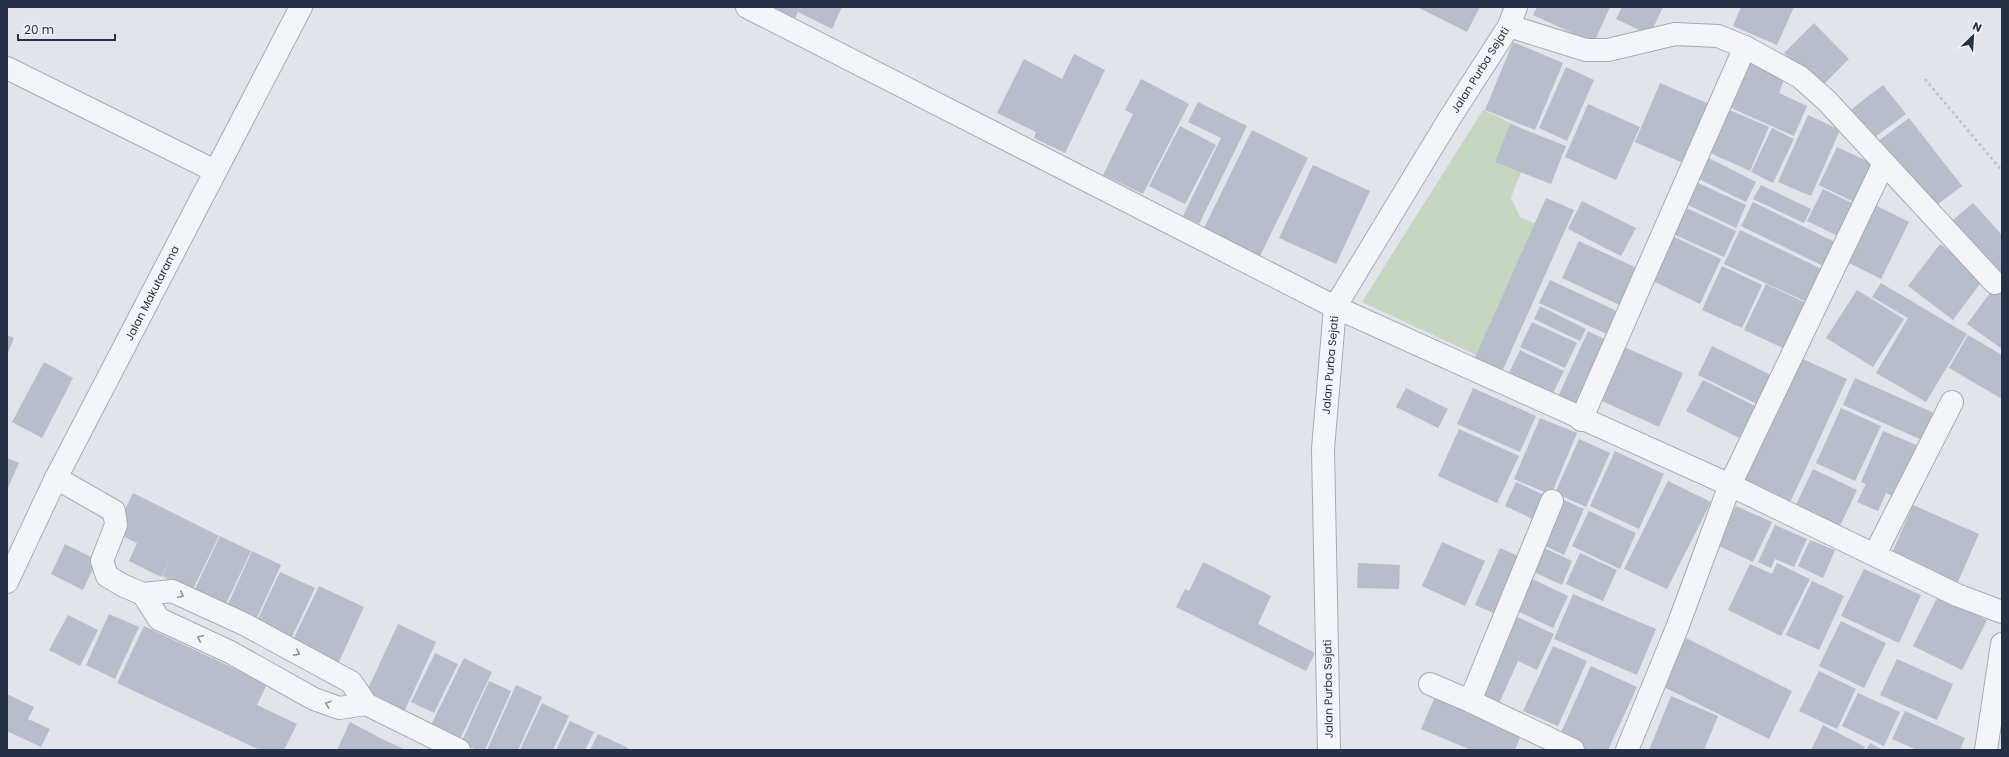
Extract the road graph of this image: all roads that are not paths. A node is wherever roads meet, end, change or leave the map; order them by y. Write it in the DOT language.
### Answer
graph roads {
  1 [pos="301,7"];
  2 [pos="747,7"];
  3 [pos="1513,16"];
  4 [pos="1745,47"];
  5 [pos="7,68"];
  6 [pos="1884,162"];
  7 [pos="215,171"];
  8 [pos="1995,283"];
  9 [pos="1335,307"];
  10 [pos="1952,402"];
  11 [pos="1581,420"];
  12 [pos="56,478"];
  13 [pos="1730,486"];
  14 [pos="1552,501"];
  15 [pos="1875,554"];
  16 [pos="7,582"];
  17 [pos="142,594"];
  18 [pos="1997,610"];
  19 [pos="244,624"];
  20 [pos="2002,644"];
  21 [pos="230,652"];
  22 [pos="1430,684"];
  23 [pos="1470,701"];
  24 [pos="366,704"];
  25 [pos="459,750"];
  26 [pos="1329,750"];
  27 [pos="1573,750"];
  28 [pos="1627,750"];
  29 [pos="1986,750"];
  1 -- 7 [label="street, Jalan Makutarama"];
  2 -- 9 [label="street"];
  3 -- 4 [label="street"];
  3 -- 9 [label="street, Jalan Purba Sejati"];
  4 -- 6 [label="street"];
  4 -- 11 [label="street"];
  5 -- 7 [label="street"];
  6 -- 8 [label="street"];
  6 -- 13 [label="street"];
  7 -- 12 [label="street, Jalan Makutarama"];
  9 -- 11 [label="street"];
  9 -- 26 [label="street, Jalan Purba Sejati"];
  10 -- 15 [label="street"];
  11 -- 13 [label="street"];
  12 -- 16 [label="street, Jalan Makutarama"];
  12 -- 17 [label="street"];
  13 -- 15 [label="street"];
  13 -- 28 [label="street"];
  14 -- 23 [label="street"];
  15 -- 18 [label="street"];
  17 -- 19 [label="street, one-way"];
  21 -- 17 [label="street, one-way"];
  19 -- 21 [label="street"];
  19 -- 24 [label="street, one-way"];
  20 -- 29 [label="street"];
  24 -- 21 [label="street, one-way"];
  22 -- 23 [label="street"];
  23 -- 27 [label="street"];
  24 -- 25 [label="street"];
}
